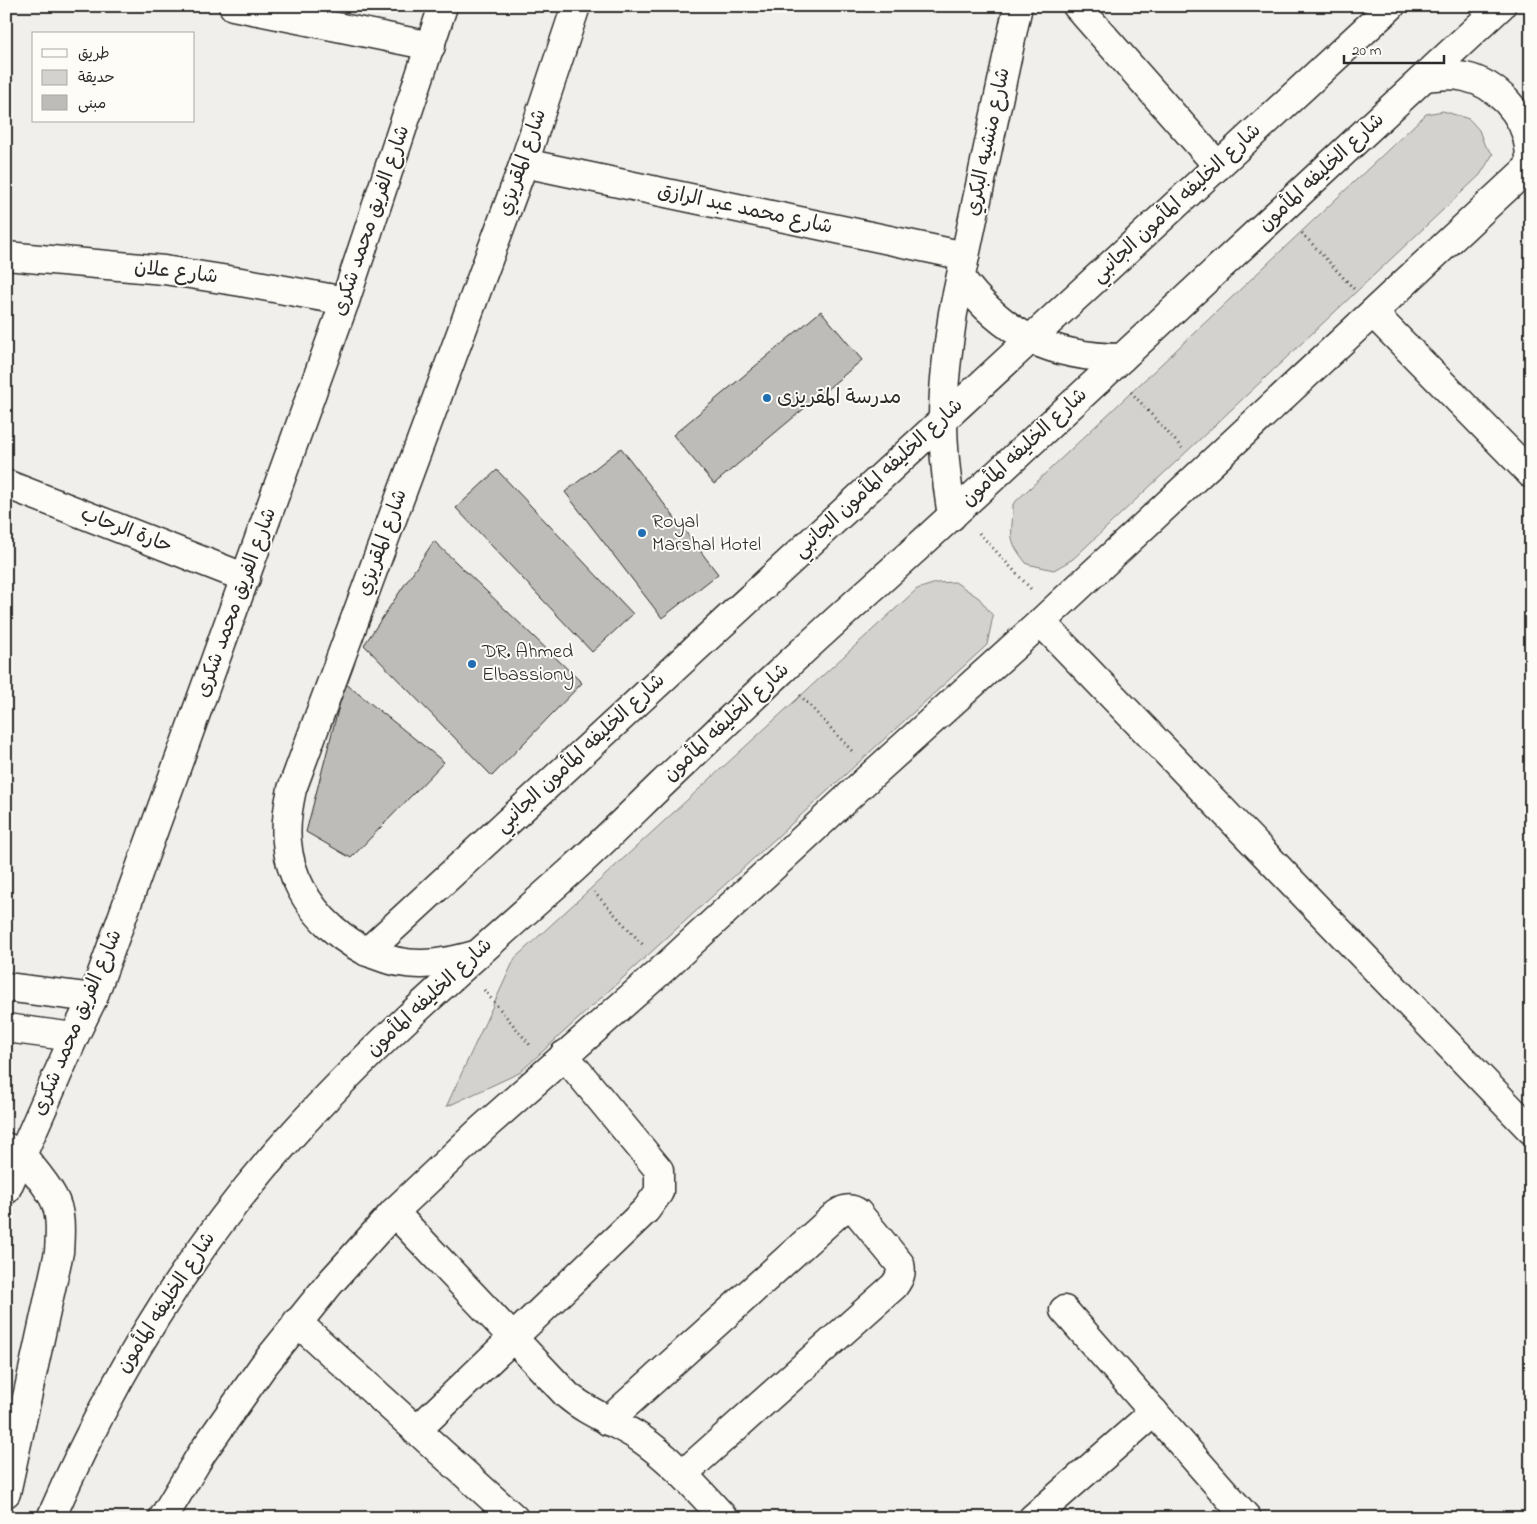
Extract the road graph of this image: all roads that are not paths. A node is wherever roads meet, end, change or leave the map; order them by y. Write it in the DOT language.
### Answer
graph roads {
  1 [pos="233,6"];
  2 [pos="576,6"];
  3 [pos="1018,6"];
  4 [pos="1077,6"];
  5 [pos="1391,6"];
  6 [pos="1501,6"];
  7 [pos="441,9"];
  8 [pos="431,46"];
  9 [pos="1426,77"];
  10 [pos="524,163"];
  11 [pos="1530,165"];
  12 [pos="1218,166"];
  13 [pos="6,256"];
  14 [pos="963,267"];
  15 [pos="345,301"];
  16 [pos="1374,312"];
  17 [pos="1031,339"];
  18 [pos="1116,364"];
  19 [pos="943,420"];
  20 [pos="1526,461"];
  21 [pos="6,484"];
  22 [pos="955,513"];
  23 [pos="246,578"];
  24 [pos="1047,617"];
  25 [pos="367,952"];
  26 [pos="470,961"];
  27 [pos="6,987"];
  28 [pos="93,998"];
  29 [pos="7,1030"];
  30 [pos="74,1037"];
  31 [pos="557,1062"];
  32 [pos="1531,1130"];
  33 [pos="14,1151"];
  34 [pos="6,1190"];
  35 [pos="394,1212"];
  36 [pos="1064,1310"];
  37 [pos="297,1322"];
  38 [pos="514,1338"];
  39 [pos="1154,1412"];
  40 [pos="608,1421"];
  41 [pos="416,1431"];
  42 [pos="684,1474"];
  43 [pos="6,1493"];
  44 [pos="51,1518"];
  45 [pos="163,1518"];
  46 [pos="514,1518"];
  47 [pos="724,1518"];
  48 [pos="1033,1518"];
  49 [pos="1247,1518"];
  1 -- 8 [label="main road"];
  2 -- 10 [label="main road, شارع المقريزي"];
  3 -- 14 [label="main road, شارع منشيه البكري"];
  4 -- 12 [label="main road"];
  5 -- 12 [label="main road, شارع الخليفه المأمون الجانبي"];
  6 -- 9 [label="main road, شارع الخليفه المأمون"];
  7 -- 8 [label="main road, شارع الفريق محمد شكرى"];
  8 -- 15 [label="main road, شارع الفريق محمد شكرى"];
  9 -- 11 [label="main road"];
  9 -- 18 [label="main road, شارع الخليفه المأمون"];
  10 -- 14 [label="main road, شارع محمد عبد الرازق"];
  10 -- 25 [label="main road, شارع المقريزي"];
  11 -- 16 [label="main road"];
  12 -- 17 [label="main road, شارع الخليفه المأمون الجانبي"];
  13 -- 15 [label="main road, شارع علان"];
  14 -- 17 [label="main road"];
  14 -- 19 [label="main road, شارع منشيه البكري"];
  15 -- 23 [label="main road, شارع الفريق محمد شكرى"];
  16 -- 20 [label="main road"];
  16 -- 24 [label="main road"];
  17 -- 18 [label="main road"];
  17 -- 19 [label="main road, شارع الخليفه المأمون الجانبي"];
  18 -- 22 [label="main road, شارع الخليفه المأمون"];
  19 -- 22 [label="main road, شارع منشيه البكري"];
  19 -- 25 [label="main road, شارع الخليفه المأمون الجانبي"];
  21 -- 23 [label="main road, حارة الرحاب"];
  22 -- 26 [label="main road, شارع الخليفه المأمون"];
  23 -- 28 [label="main road, شارع الفريق محمد شكرى"];
  24 -- 31 [label="main road"];
  24 -- 32 [label="main road"];
  25 -- 26 [label="main road, شارع المقريزي"];
  26 -- 44 [label="main road, شارع الخليفه المأمون"];
  27 -- 28 [label="main road"];
  28 -- 30 [label="main road, شارع الفريق محمد شكرى"];
  29 -- 30 [label="main road"];
  30 -- 33 [label="main road, شارع الفريق محمد شكرى"];
  31 -- 35 [label="main road"];
  31 -- 38 [label="main road"];
  33 -- 34 [label="main road, شارع الفريق محمد شكرى"];
  33 -- 43 [label="main road"];
  35 -- 37 [label="main road"];
  35 -- 38 [label="main road"];
  36 -- 39 [label="main road"];
  37 -- 41 [label="main road"];
  37 -- 45 [label="main road"];
  38 -- 40 [label="main road"];
  38 -- 41 [label="main road"];
  39 -- 48 [label="main road"];
  39 -- 49 [label="main road"];
  40 -- 42 [label="main road"];
  40 -- 42 [label="main road"];
  41 -- 46 [label="main road"];
  42 -- 47 [label="main road"];
}
